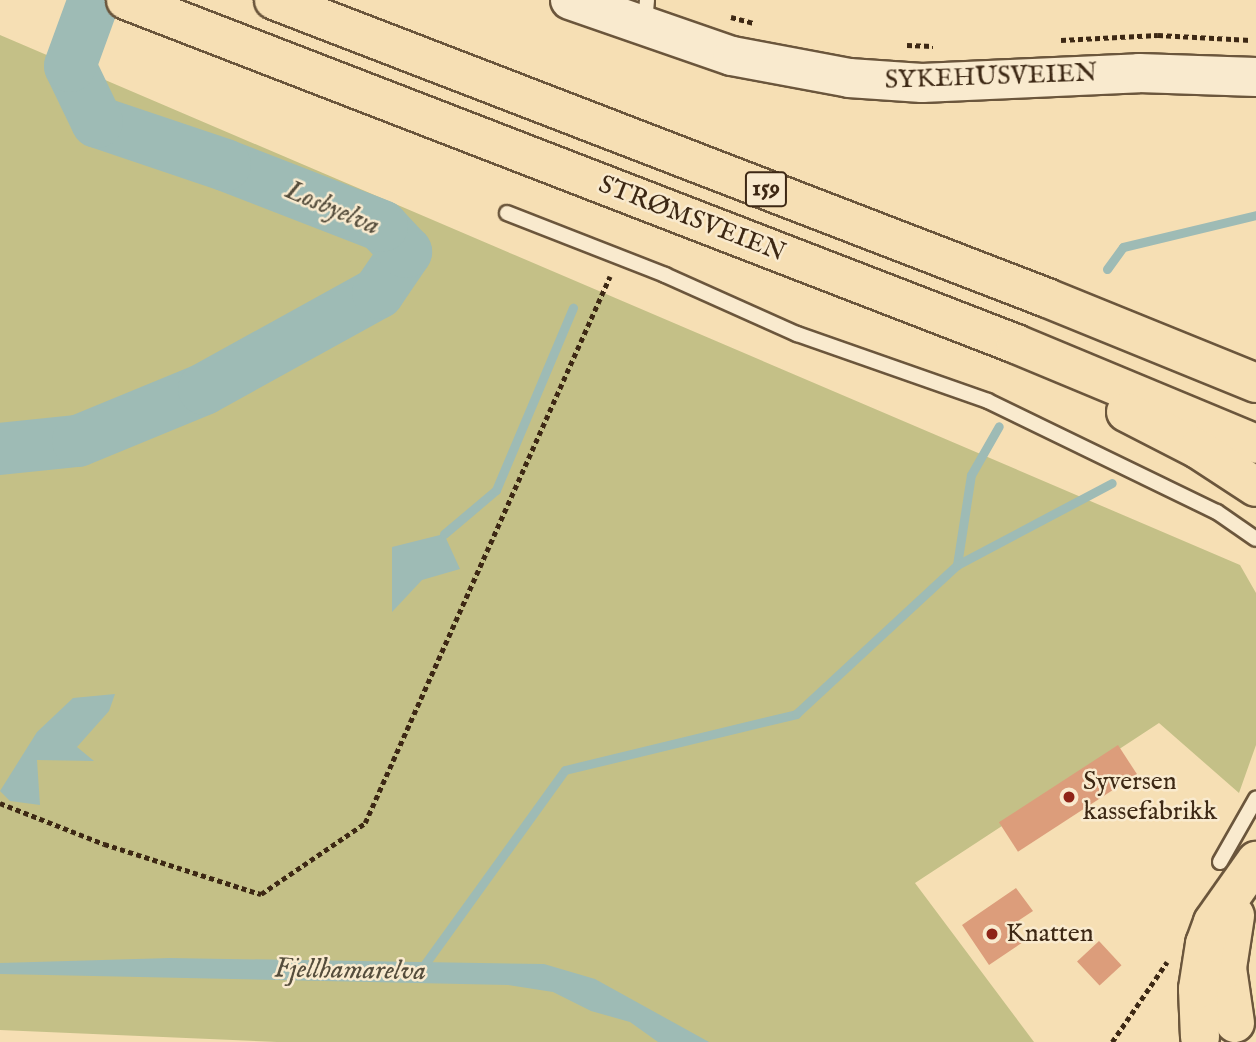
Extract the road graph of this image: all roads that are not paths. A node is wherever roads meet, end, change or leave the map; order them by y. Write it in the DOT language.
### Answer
graph roads {
  1 [pos="274,0"];
  2 [pos="570,0"];
  3 [pos="138,5"];
  4 [pos="645,14"];
  5 [pos="335,23"];
  6 [pos="1256,78"];
  7 [pos="483,139"];
  8 [pos="507,213"];
  9 [pos="1256,355"];
  10 [pos="1256,383"];
  11 [pos="1256,444"];
  12 [pos="1256,487"];
  13 [pos="1256,539"];
  14 [pos="1256,799"];
  15 [pos="1239,871"];
  16 [pos="1222,1033"];
  1 -- 5 [label="highway, STRØMSVEIEN / 159"];
  2 -- 4 [label="main road, SYKEHUSVEIEN"];
  3 -- 7 [label="highway, STRØMSVEIEN / 159"];
  4 -- 6 [label="main road, SYKEHUSVEIEN"];
  5 -- 9 [label="highway"];
  5 -- 10 [label="highway, STRØMSVEIEN / 159"];
  7 -- 11 [label="highway, STRØMSVEIEN / 159"];
  7 -- 12 [label="highway"];
  8 -- 13 [label="lane"];
  14 -- 15 [label="lane"];
  15 -- 16 [label="highway"];
}
